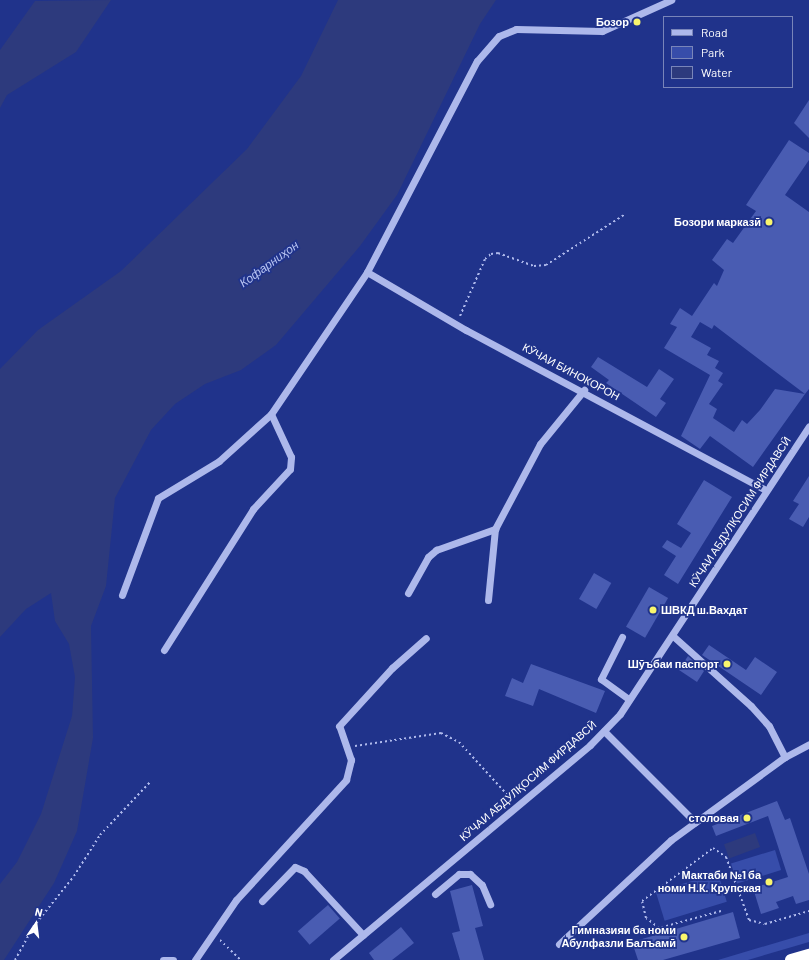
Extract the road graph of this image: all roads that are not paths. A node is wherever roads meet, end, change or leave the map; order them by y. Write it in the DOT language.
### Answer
graph roads {
  1 [pos="671,0"];
  2 [pos="366,272"];
  3 [pos="584,390"];
  4 [pos="271,414"];
  5 [pos="809,426"];
  6 [pos="766,490"];
  7 [pos="496,529"];
  8 [pos="408,593"];
  9 [pos="122,595"];
  10 [pos="488,600"];
  11 [pos="673,636"];
  12 [pos="622,637"];
  13 [pos="426,638"];
  14 [pos="164,650"];
  15 [pos="629,699"];
  16 [pos="604,731"];
  17 [pos="809,744"];
  18 [pos="785,757"];
  19 [pos="695,822"];
  20 [pos="435,894"];
  21 [pos="262,901"];
  22 [pos="490,904"];
  23 [pos="363,935"];
  24 [pos="559,944"];
  25 [pos="809,955"];
  26 [pos="163,960"];
  27 [pos="173,960"];
  28 [pos="195,960"];
  29 [pos="333,960"];
  30 [pos="791,960"];
  1 -- 2 [label="street"];
  2 -- 3 [label="street, КӮЧАИ БИНОКОРОН"];
  2 -- 4 [label="street"];
  3 -- 6 [label="street, КӮЧАИ БИНОКОРОН"];
  3 -- 7 [label="street"];
  4 -- 9 [label="street"];
  4 -- 14 [label="street"];
  5 -- 6 [label="street, КӮЧАИ АБДУЛҚОСИМ ФИРДАВСӢ"];
  6 -- 11 [label="street, КӮЧАИ АБДУЛҚОСИМ ФИРДАВСӢ"];
  7 -- 8 [label="street"];
  7 -- 10 [label="street"];
  11 -- 15 [label="street, КӮЧАИ АБДУЛҚОСИМ ФИРДАВСӢ"];
  11 -- 18 [label="street"];
  12 -- 15 [label="street"];
  13 -- 28 [label="street"];
  15 -- 16 [label="street, КӮЧАИ АБДУЛҚОСИМ ФИРДАВСӢ"];
  16 -- 19 [label="street"];
  16 -- 23 [label="street, КӮЧАИ АБДУЛҚОСИМ ФИРДАВСӢ"];
  17 -- 18 [label="street"];
  18 -- 19 [label="street"];
  19 -- 24 [label="street"];
  20 -- 22 [label="street"];
  21 -- 23 [label="street"];
  23 -- 29 [label="street, КӮЧАИ АБДУЛҚОСИМ ФИРДАВСӢ"];
  25 -- 30 [label="highway"];
  26 -- 27 [label="street"];
}
